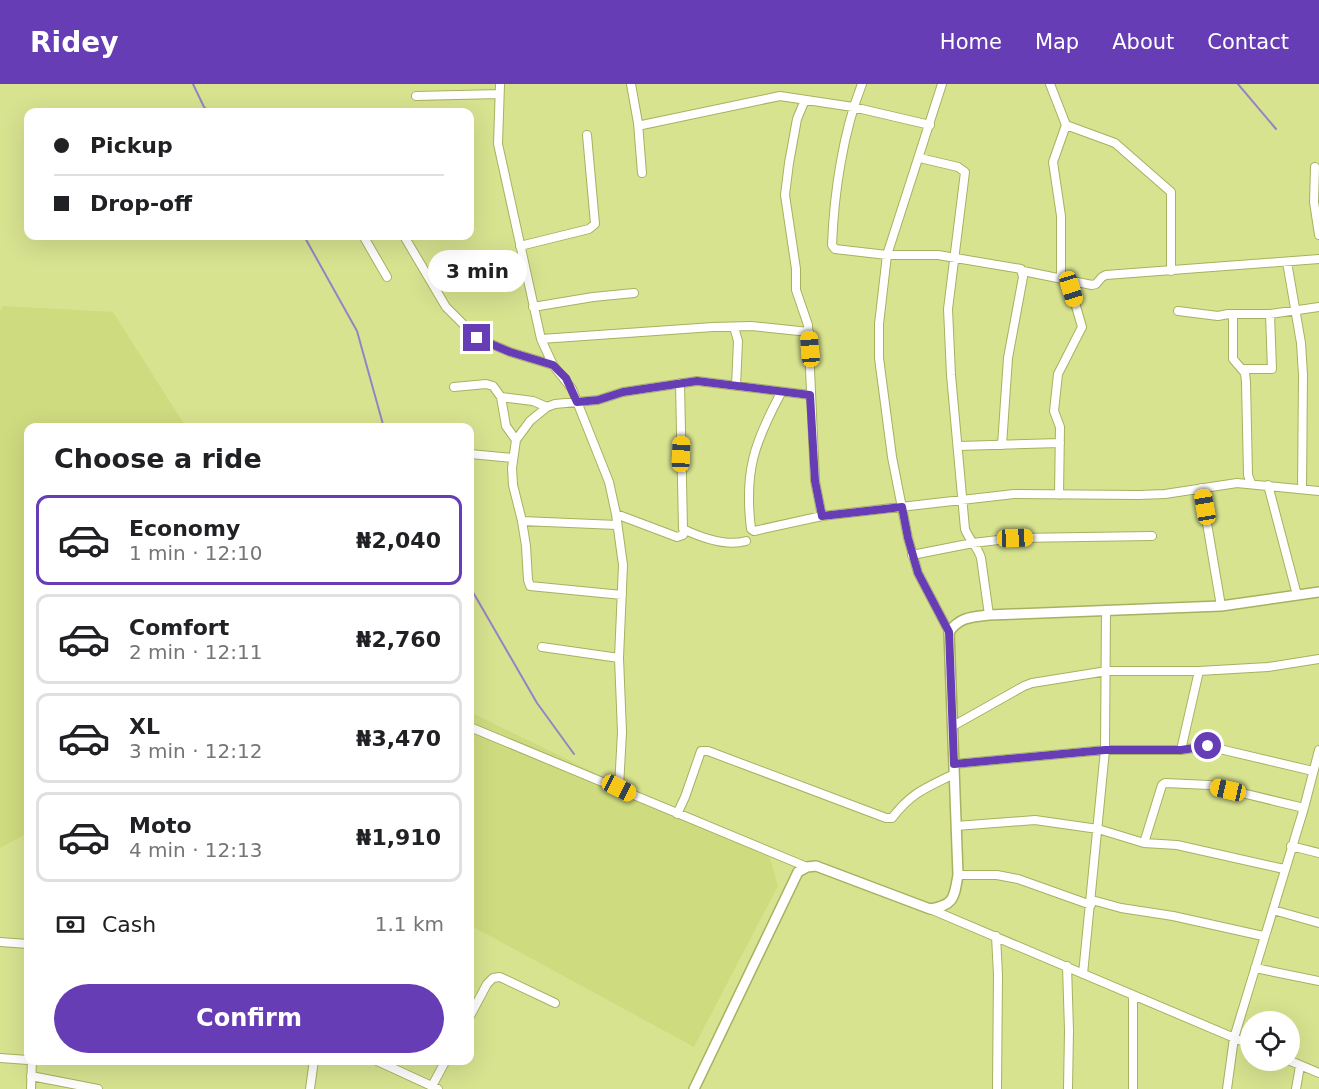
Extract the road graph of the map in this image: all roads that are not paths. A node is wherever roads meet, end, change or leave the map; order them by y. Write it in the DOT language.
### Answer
graph roads {
  1 [pos="500,84"];
  2 [pos="631,84"];
  3 [pos="862,84"];
  4 [pos="942,84"];
  5 [pos="1050,84"];
  6 [pos="499,94"];
  7 [pos="416,96"];
  8 [pos="805,100"];
  9 [pos="853,107"];
  10 [pos="638,123"];
  11 [pos="930,125"];
  12 [pos="1066,125"];
  13 [pos="587,135"];
  14 [pos="920,158"];
  15 [pos="1315,167"];
  16 [pos="642,173"];
  17 [pos="1319,235"];
  18 [pos="366,240"];
  19 [pos="406,240"];
  20 [pos="520,246"];
  21 [pos="887,255"];
  22 [pos="953,258"];
  23 [pos="1319,259"];
  24 [pos="1287,262"];
  25 [pos="1023,271"];
  26 [pos="1171,271"];
  27 [pos="387,277"];
  28 [pos="1061,279"];
  29 [pos="634,293"];
  30 [pos="533,307"];
  31 [pos="1319,307"];
  32 [pos="1178,310"];
  33 [pos="1295,310"];
  34 [pos="1228,314"];
  35 [pos="1270,314"];
  36 [pos="734,327"];
  37 [pos="809,332"];
  38 [pos="541,339"];
  39 [pos="553,365"];
  40 [pos="1243,369"];
  41 [pos="680,383"];
  42 [pos="736,386"];
  43 [pos="454,387"];
  44 [pos="781,393"];
  45 [pos="810,395"];
  46 [pos="501,397"];
  47 [pos="577,402"];
  48 [pos="547,407"];
  49 [pos="516,440"];
  50 [pos="1060,443"];
  51 [pos="1002,445"];
  52 [pos="958,446"];
  53 [pos="474,454"];
  54 [pos="513,458"];
  55 [pos="1250,479"];
  56 [pos="1268,485"];
  57 [pos="1201,488"];
  58 [pos="1302,489"];
  59 [pos="1319,491"];
  60 [pos="1059,495"];
  61 [pos="963,498"];
  62 [pos="902,507"];
  63 [pos="616,514"];
  64 [pos="822,516"];
  65 [pos="522,521"];
  66 [pos="617,525"];
  67 [pos="684,530"];
  68 [pos="1152,536"];
  69 [pos="746,541"];
  70 [pos="973,543"];
  71 [pos="912,555"];
  72 [pos="1319,592"];
  73 [pos="622,595"];
  74 [pos="1297,595"];
  75 [pos="1221,606"];
  76 [pos="1106,610"];
  77 [pos="988,615"];
  78 [pos="949,632"];
  79 [pos="542,647"];
  80 [pos="619,658"];
  81 [pos="1319,659"];
  82 [pos="1107,671"];
  83 [pos="1199,671"];
  84 [pos="953,726"];
  85 [pos="474,729"];
  86 [pos="1105,750"];
  87 [pos="1181,750"];
  88 [pos="1319,750"];
  89 [pos="954,769"];
  90 [pos="1313,771"];
  91 [pos="1315,782"];
  92 [pos="619,788"];
  93 [pos="1304,808"];
  94 [pos="677,814"];
  95 [pos="956,826"];
  96 [pos="1098,829"];
  97 [pos="1144,843"];
  98 [pos="1292,846"];
  99 [pos="1319,853"];
  100 [pos="807,867"];
  101 [pos="1284,869"];
  102 [pos="958,874"];
  103 [pos="1091,902"];
  104 [pos="930,909"];
  105 [pos="1273,910"];
  106 [pos="1319,923"];
  107 [pos="996,936"];
  108 [pos="1263,936"];
  109 [pos="0,942"];
  110 [pos="24,944"];
  111 [pos="1067,966"];
  112 [pos="1255,968"];
  113 [pos="1083,974"];
  114 [pos="1319,981"];
  115 [pos="1133,996"];
  116 [pos="555,1003"];
  117 [pos="474,1008"];
  118 [pos="1234,1038"];
  119 [pos="1240,1040"];
  120 [pos="0,1058"];
  121 [pos="24,1060"];
  122 [pos="30,1065"];
  123 [pos="313,1065"];
  124 [pos="386,1065"];
  125 [pos="444,1065"];
  126 [pos="1300,1066"];
  127 [pos="1299,1071"];
  128 [pos="1319,1073"];
  129 [pos="31,1076"];
  130 [pos="435,1088"];
  131 [pos="31,1089"];
  132 [pos="98,1089"];
  133 [pos="310,1089"];
  134 [pos="694,1089"];
  135 [pos="998,1089"];
  136 [pos="1068,1089"];
  137 [pos="1133,1089"];
  138 [pos="1227,1089"];
  139 [pos="1296,1089"];
  1 -- 6 [label="street"];
  2 -- 10 [label="street"];
  3 -- 9 [label="street"];
  4 -- 11 [label="street"];
  5 -- 12 [label="street"];
  6 -- 7 [label="street"];
  6 -- 20 [label="street"];
  8 -- 9 [label="street"];
  8 -- 10 [label="street"];
  8 -- 37 [label="street"];
  9 -- 11 [label="street"];
  9 -- 21 [label="street"];
  10 -- 16 [label="street"];
  11 -- 14 [label="street"];
  12 -- 26 [label="street"];
  12 -- 28 [label="street"];
  13 -- 20 [label="street"];
  14 -- 21 [label="street"];
  14 -- 22 [label="street"];
  15 -- 17 [label="street"];
  18 -- 27 [label="street"];
  19 -- 39 [label="street"];
  20 -- 30 [label="street"];
  21 -- 22 [label="street"];
  21 -- 62 [label="street"];
  22 -- 25 [label="street"];
  22 -- 52 [label="street"];
  23 -- 24 [label="street"];
  24 -- 26 [label="street"];
  24 -- 33 [label="street"];
  25 -- 28 [label="street"];
  25 -- 51 [label="street"];
  26 -- 28 [label="street"];
  28 -- 50 [label="street"];
  29 -- 30 [label="street"];
  30 -- 38 [label="street"];
  31 -- 33 [label="street"];
  32 -- 34 [label="street"];
  33 -- 35 [label="street"];
  33 -- 58 [label="street"];
  34 -- 35 [label="street"];
  34 -- 40 [label="street"];
  35 -- 40 [label="street"];
  36 -- 37 [label="street"];
  36 -- 38 [label="street"];
  36 -- 42 [label="street"];
  37 -- 45 [label="street"];
  38 -- 39 [label="street"];
  39 -- 47 [label="street"];
  40 -- 55 [label="street"];
  41 -- 42 [label="street"];
  41 -- 47 [label="street"];
  41 -- 67 [label="street"];
  42 -- 44 [label="street"];
  43 -- 46 [label="street"];
  44 -- 45 [label="street"];
  44 -- 64 [label="street"];
  45 -- 64 [label="street"];
  46 -- 48 [label="street"];
  46 -- 49 [label="street"];
  47 -- 48 [label="street"];
  47 -- 63 [label="street"];
  48 -- 49 [label="street"];
  49 -- 54 [label="street"];
  50 -- 51 [label="street"];
  50 -- 60 [label="street"];
  51 -- 52 [label="street"];
  52 -- 61 [label="street"];
  53 -- 54 [label="street"];
  54 -- 65 [label="street"];
  55 -- 56 [label="street"];
  55 -- 57 [label="street"];
  56 -- 58 [label="street"];
  56 -- 74 [label="street"];
  57 -- 60 [label="street"];
  57 -- 75 [label="street"];
  58 -- 59 [label="street"];
  60 -- 61 [label="street"];
  61 -- 62 [label="street"];
  61 -- 70 [label="street"];
  62 -- 64 [label="street"];
  62 -- 71 [label="street"];
  63 -- 66 [label="street"];
  63 -- 67 [label="street"];
  65 -- 66 [label="street"];
  65 -- 73 [label="street"];
  66 -- 73 [label="street"];
  67 -- 69 [label="street"];
  68 -- 70 [label="street"];
  70 -- 71 [label="street"];
  70 -- 77 [label="street"];
  71 -- 78 [label="street"];
  72 -- 74 [label="street"];
  73 -- 80 [label="street"];
  74 -- 75 [label="street"];
  75 -- 76 [label="street"];
  76 -- 77 [label="street"];
  76 -- 82 [label="street"];
  77 -- 78 [label="street"];
  78 -- 84 [label="street"];
  79 -- 80 [label="street"];
  80 -- 92 [label="street"];
  81 -- 83 [label="street"];
  82 -- 83 [label="street"];
  82 -- 84 [label="street"];
  82 -- 86 [label="street"];
  83 -- 87 [label="street"];
  84 -- 89 [label="street"];
  85 -- 92 [label="street"];
  86 -- 87 [label="street"];
  86 -- 89 [label="street"];
  86 -- 96 [label="street"];
  87 -- 90 [label="street"];
  88 -- 90 [label="street"];
  89 -- 94 [label="street"];
  89 -- 95 [label="street"];
  90 -- 91 [label="street"];
  91 -- 93 [label="street"];
  92 -- 94 [label="street"];
  93 -- 97 [label="street"];
  93 -- 98 [label="street"];
  94 -- 100 [label="street"];
  95 -- 96 [label="street"];
  95 -- 102 [label="street"];
  96 -- 97 [label="street"];
  96 -- 103 [label="street"];
  97 -- 101 [label="street"];
  98 -- 99 [label="street"];
  98 -- 101 [label="street"];
  100 -- 104 [label="street"];
  100 -- 134 [label="street"];
  101 -- 105 [label="street"];
  102 -- 103 [label="street"];
  102 -- 104 [label="street"];
  103 -- 108 [label="street"];
  103 -- 113 [label="street"];
  104 -- 107 [label="street"];
  105 -- 106 [label="street"];
  105 -- 108 [label="street"];
  107 -- 111 [label="street"];
  107 -- 135 [label="street"];
  108 -- 112 [label="street"];
  109 -- 110 [label="street"];
  111 -- 113 [label="street"];
  111 -- 136 [label="street"];
  112 -- 114 [label="street"];
  112 -- 118 [label="street"];
  113 -- 115 [label="street"];
  115 -- 118 [label="street"];
  115 -- 137 [label="street"];
  116 -- 117 [label="street"];
  118 -- 119 [label="street"];
  118 -- 138 [label="street"];
  120 -- 121 [label="street"];
  122 -- 129 [label="street"];
  123 -- 133 [label="street"];
  124 -- 130 [label="street"];
  125 -- 130 [label="street"];
  126 -- 128 [label="street"];
  127 -- 139 [label="street"];
  129 -- 131 [label="street"];
  129 -- 132 [label="street"];
}
